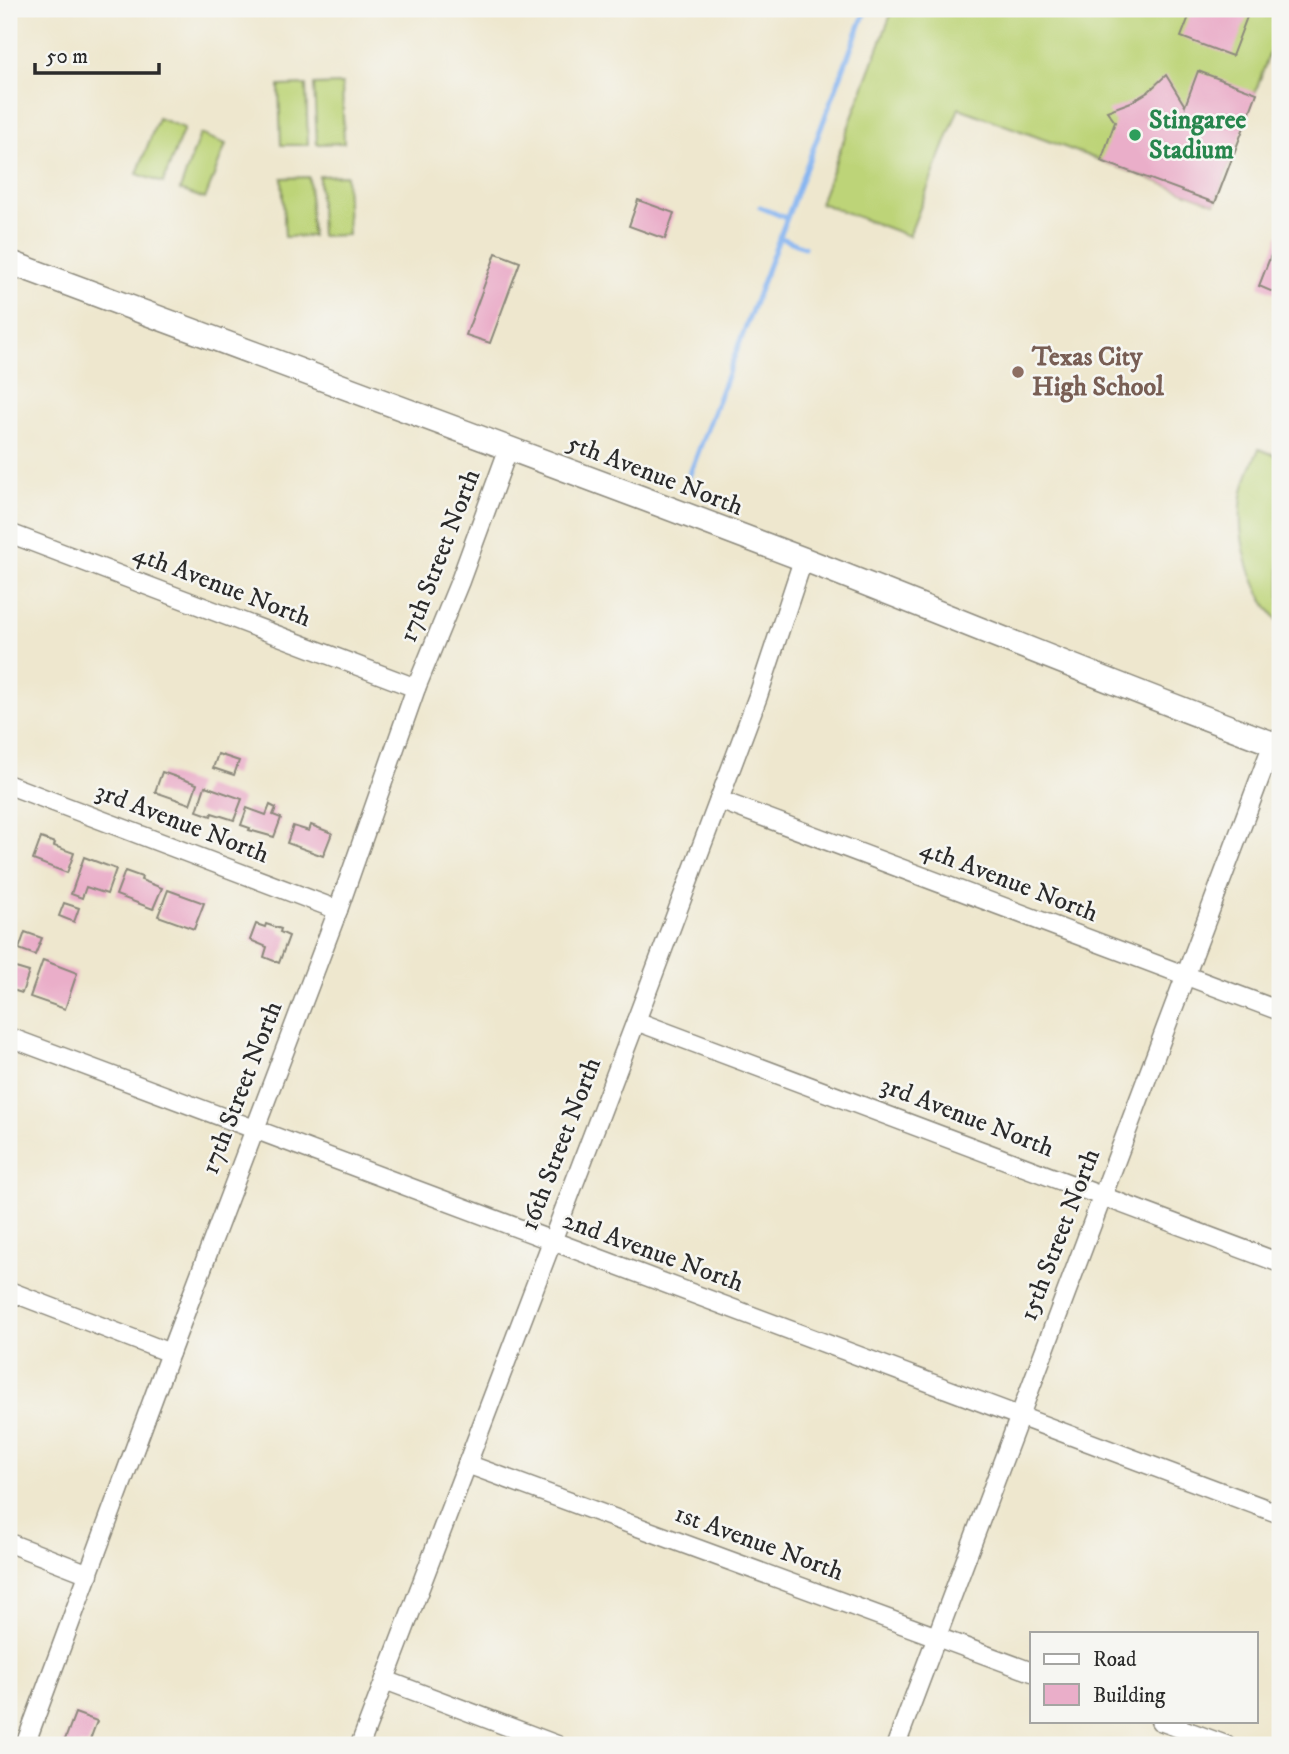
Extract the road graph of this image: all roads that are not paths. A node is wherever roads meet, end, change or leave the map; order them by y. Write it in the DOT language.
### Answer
graph roads {
  1 [pos="9,262"];
  2 [pos="509,450"];
  3 [pos="9,533"];
  4 [pos="803,560"];
  5 [pos="416,688"];
  6 [pos="1276,744"];
  7 [pos="9,785"];
  8 [pos="719,800"];
  9 [pos="338,910"];
  10 [pos="1185,975"];
  11 [pos="1280,1011"];
  12 [pos="636,1021"];
  13 [pos="9,1037"];
  14 [pos="254,1130"];
  15 [pos="1102,1196"];
  16 [pos="552,1242"];
  17 [pos="1280,1263"];
  18 [pos="9,1291"];
  19 [pos="170,1353"];
  20 [pos="1020,1416"];
  21 [pos="467,1464"];
  22 [pos="1280,1514"];
  23 [pos="9,1543"];
  24 [pos="89,1574"];
  25 [pos="936,1637"];
  26 [pos="1030,1671"];
  27 [pos="385,1680"];
  28 [pos="1163,1722"];
  29 [pos="25,1745"];
  30 [pos="360,1745"];
  31 [pos="557,1745"];
  32 [pos="895,1745"];
  33 [pos="1226,1745"];
  1 -- 2 [label="street, 5th Avenue North"];
  2 -- 4 [label="street, 5th Avenue North"];
  2 -- 5 [label="street, 17th Street North"];
  3 -- 5 [label="street, 4th Avenue North"];
  4 -- 6 [label="street, 5th Avenue North"];
  4 -- 8 [label="street, 16th Street North"];
  5 -- 9 [label="street, 17th Street North"];
  6 -- 10 [label="street, 15th Street North"];
  7 -- 9 [label="street, 3rd Avenue North"];
  8 -- 10 [label="street, 4th Avenue North"];
  8 -- 12 [label="street, 16th Street North"];
  9 -- 14 [label="street, 17th Street North"];
  10 -- 11 [label="street, 4th Avenue North"];
  10 -- 15 [label="street, 15th Street North"];
  12 -- 15 [label="street, 3rd Avenue North"];
  12 -- 16 [label="street, 16th Street North"];
  13 -- 14 [label="street, 2nd Avenue North"];
  14 -- 16 [label="street, 2nd Avenue North"];
  14 -- 19 [label="street, 17th Street North"];
  15 -- 17 [label="street, 3rd Avenue North"];
  15 -- 20 [label="street, 15th Street North"];
  16 -- 20 [label="street, 2nd Avenue North"];
  16 -- 21 [label="street, 16th Street North"];
  18 -- 19 [label="street"];
  19 -- 24 [label="street, 17th Street North"];
  20 -- 22 [label="street, 2nd Avenue North"];
  20 -- 25 [label="street, 15th Street North"];
  21 -- 25 [label="street, 1st Avenue North"];
  21 -- 27 [label="street, 16th Street North"];
  23 -- 24 [label="street"];
  24 -- 29 [label="street, 17th Street North"];
  25 -- 26 [label="street, 1st Avenue North"];
  25 -- 32 [label="street, 15th Street North"];
  27 -- 30 [label="street, 16th Street North"];
  27 -- 31 [label="street"];
  28 -- 33 [label="street"];
}
